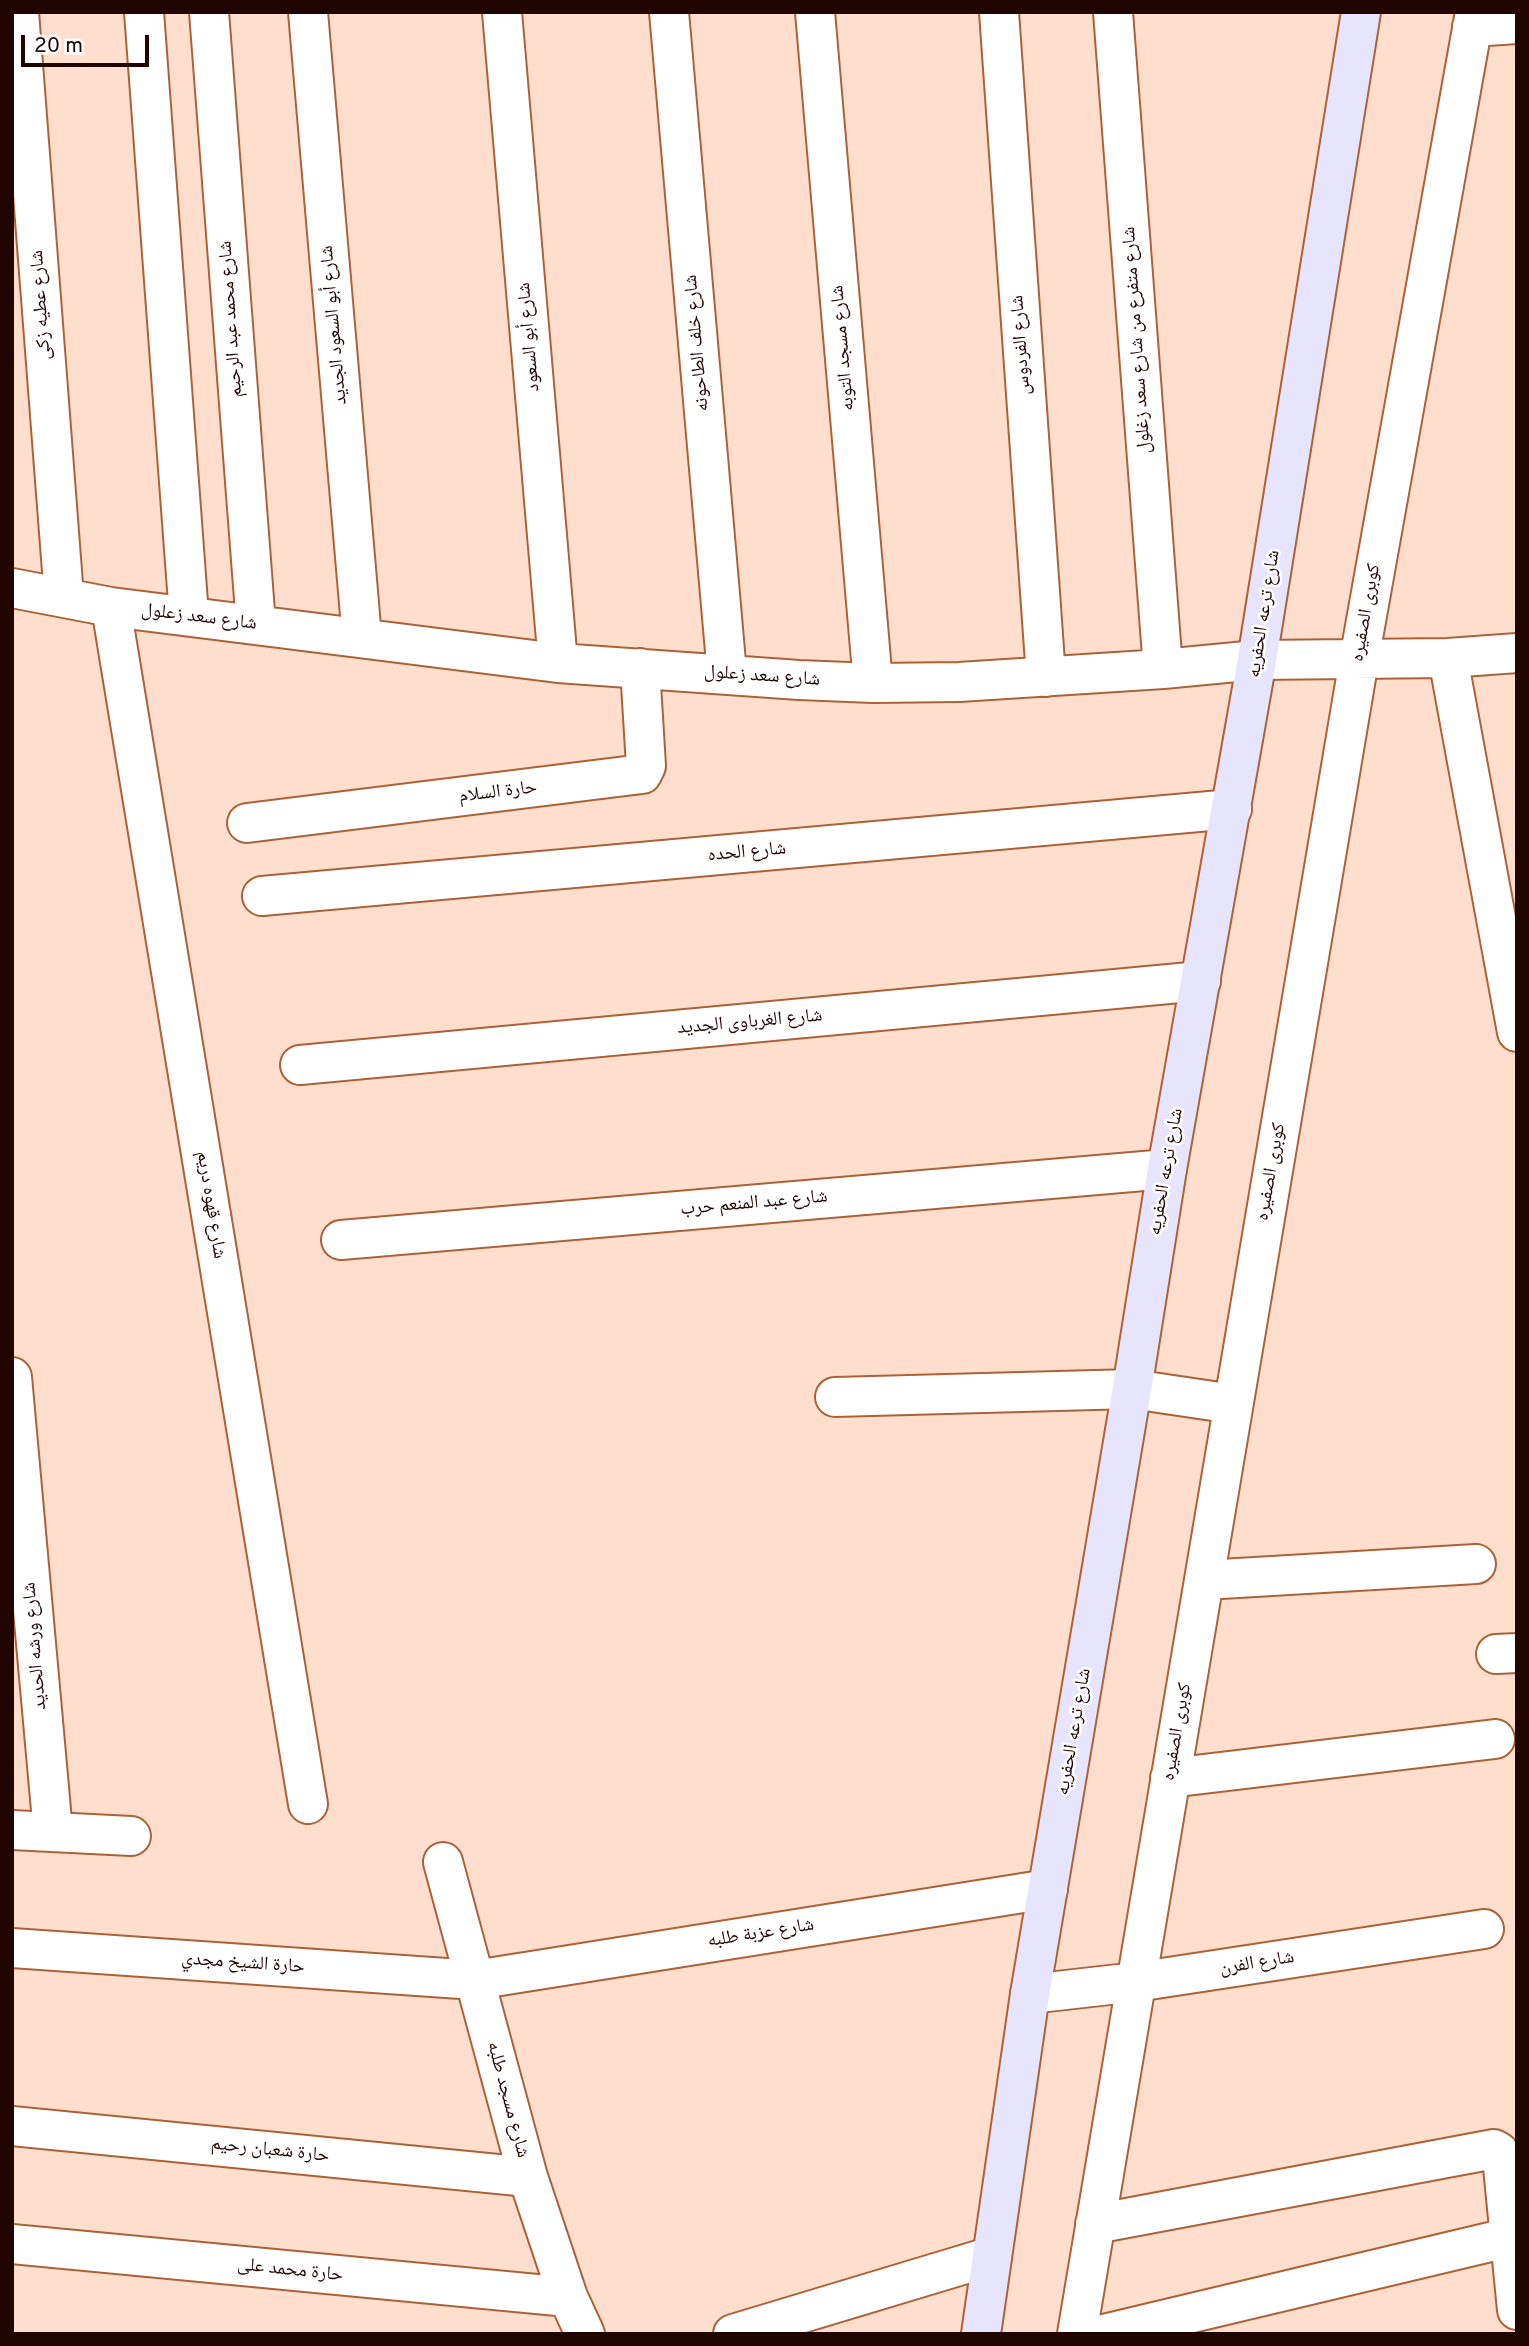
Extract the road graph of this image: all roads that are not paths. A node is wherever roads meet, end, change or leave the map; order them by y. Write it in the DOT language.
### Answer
graph roads {
  1 [pos="19,12"];
  2 [pos="144,12"];
  3 [pos="209,12"];
  4 [pos="308,12"];
  5 [pos="502,12"];
  6 [pos="669,12"];
  7 [pos="815,12"];
  8 [pos="999,12"];
  9 [pos="1113,12"];
  10 [pos="1361,12"];
  11 [pos="1473,20"];
  12 [pos="1517,24"];
  13 [pos="12,588"];
  14 [pos="64,597"];
  15 [pos="111,607"];
  16 [pos="189,616"];
  17 [pos="256,625"];
  18 [pos="362,638"];
  19 [pos="1448,658"];
  20 [pos="1514,658"];
  21 [pos="1257,660"];
  22 [pos="1359,660"];
  23 [pos="558,663"];
  24 [pos="640,668"];
  25 [pos="1163,669"];
  26 [pos="727,674"];
  27 [pos="1046,677"];
  28 [pos="873,683"];
  29 [pos="1232,809"];
  30 [pos="247,823"];
  31 [pos="262,896"];
  32 [pos="1201,981"];
  33 [pos="1517,1032"];
  34 [pos="300,1065"];
  35 [pos="1167,1169"];
  36 [pos="341,1240"];
  37 [pos="12,1377"];
  38 [pos="1132,1390"];
  39 [pos="835,1397"];
  40 [pos="1233,1404"];
  41 [pos="1476,1564"];
  42 [pos="1204,1580"];
  43 [pos="1495,1739"];
  44 [pos="1170,1778"];
  45 [pos="308,1804"];
  46 [pos="12,1830"];
  47 [pos="53,1832"];
  48 [pos="131,1836"];
  49 [pos="443,1862"];
  50 [pos="1048,1889"];
  51 [pos="1484,1929"];
  52 [pos="12,1948"];
  53 [pos="475,1980"];
  54 [pos="1136,1982"];
  55 [pos="1030,1994"];
  56 [pos="12,2126"];
  57 [pos="528,2176"];
  58 [pos="1095,2224"];
  59 [pos="1510,2236"];
  60 [pos="12,2244"];
  61 [pos="992,2256"];
  62 [pos="568,2297"];
  63 [pos="1517,2310"];
  64 [pos="585,2334"];
  65 [pos="733,2334"];
  66 [pos="981,2334"];
  67 [pos="1077,2334"];
  68 [pos="1104,2334"];
  1 -- 14 [label="street, شارع عطيه زكى"];
  2 -- 16 [label="street"];
  3 -- 17 [label="street, شارع محمد عبد الرحيم"];
  4 -- 18 [label="street, شارع أبو السعود الجديد"];
  5 -- 23 [label="street, شارع أبو السعود"];
  6 -- 26 [label="street, شارع خلف الطاحونه"];
  7 -- 28 [label="street, شارع مسجد التوبه"];
  8 -- 27 [label="street, شارع الفردوس"];
  9 -- 25 [label="street, شارع متفرع من شارع سعد زغلول"];
  10 -- 21 [label="street, شارع ترعه الحفريه"];
  11 -- 12 [label="street"];
  11 -- 22 [label="street, كوبرى الصفيره"];
  13 -- 14 [label="street, شارع سعد زعلول"];
  14 -- 15 [label="street, شارع سعد زعلول"];
  15 -- 16 [label="street, شارع سعد زعلول"];
  15 -- 45 [label="street, شارع قهوه دريم"];
  16 -- 17 [label="street, شارع سعد زعلول"];
  17 -- 18 [label="street, شارع سعد زعلول"];
  18 -- 23 [label="street, شارع سعد زعلول"];
  19 -- 20 [label="street, شارع سعد زعلول"];
  19 -- 22 [label="street, شارع سعد زعلول"];
  19 -- 33 [label="street"];
  21 -- 22 [label="street, شارع سعد زعلول"];
  21 -- 25 [label="street, شارع سعد زعلول"];
  21 -- 29 [label="street, شارع ترعه الحفريه"];
  22 -- 40 [label="street, كوبرى الصفيره"];
  23 -- 24 [label="street, شارع سعد زعلول"];
  24 -- 26 [label="street, شارع سعد زعلول"];
  24 -- 30 [label="street, حارة السلام"];
  25 -- 27 [label="street, شارع سعد زعلول"];
  26 -- 28 [label="street, شارع سعد زعلول"];
  27 -- 28 [label="street, شارع سعد زعلول"];
  29 -- 31 [label="street, شارع الحده"];
  29 -- 32 [label="street, شارع ترعه الحفريه"];
  32 -- 34 [label="street, شارع الغرباوى الجديد"];
  32 -- 35 [label="street, شارع ترعه الحفريه"];
  35 -- 36 [label="street, شارع عبد المنعم حرب"];
  35 -- 38 [label="street, شارع ترعه الحفريه"];
  37 -- 47 [label="street, شارع ورشه الحديد"];
  38 -- 39 [label="street"];
  38 -- 40 [label="street"];
  38 -- 50 [label="street, شارع ترعه الحفريه"];
  40 -- 42 [label="street, كوبرى الصفيره"];
  41 -- 42 [label="street"];
  42 -- 44 [label="street, كوبرى الصفيره"];
  43 -- 44 [label="street"];
  44 -- 54 [label="street, كوبرى الصفيره"];
  46 -- 47 [label="street"];
  47 -- 48 [label="street"];
  49 -- 53 [label="street, شارع مسجد طلبه"];
  50 -- 53 [label="street, شارع عزبة طلبه"];
  50 -- 55 [label="street, شارع ترعه الحفريه"];
  51 -- 54 [label="street, شارع الفرن"];
  52 -- 53 [label="street, حارة الشيخ مجدي"];
  53 -- 57 [label="street, شارع مسجد طلبه"];
  54 -- 55 [label="street, شارع الفرن"];
  54 -- 58 [label="street, كوبرى الصفيره"];
  55 -- 61 [label="street, شارع ترعه الحفريه"];
  56 -- 57 [label="street, حارة شعبان رحيم"];
  57 -- 62 [label="street, شارع مسجد طلبه"];
  58 -- 59 [label="street"];
  58 -- 67 [label="street, كوبرى الصفيره"];
  59 -- 63 [label="street"];
  59 -- 68 [label="street"];
  60 -- 62 [label="street, حارة محمد على"];
  61 -- 65 [label="street"];
  61 -- 66 [label="street, شارع ترعه الحفريه"];
  62 -- 64 [label="street, شارع مسجد طلبه"];
}
